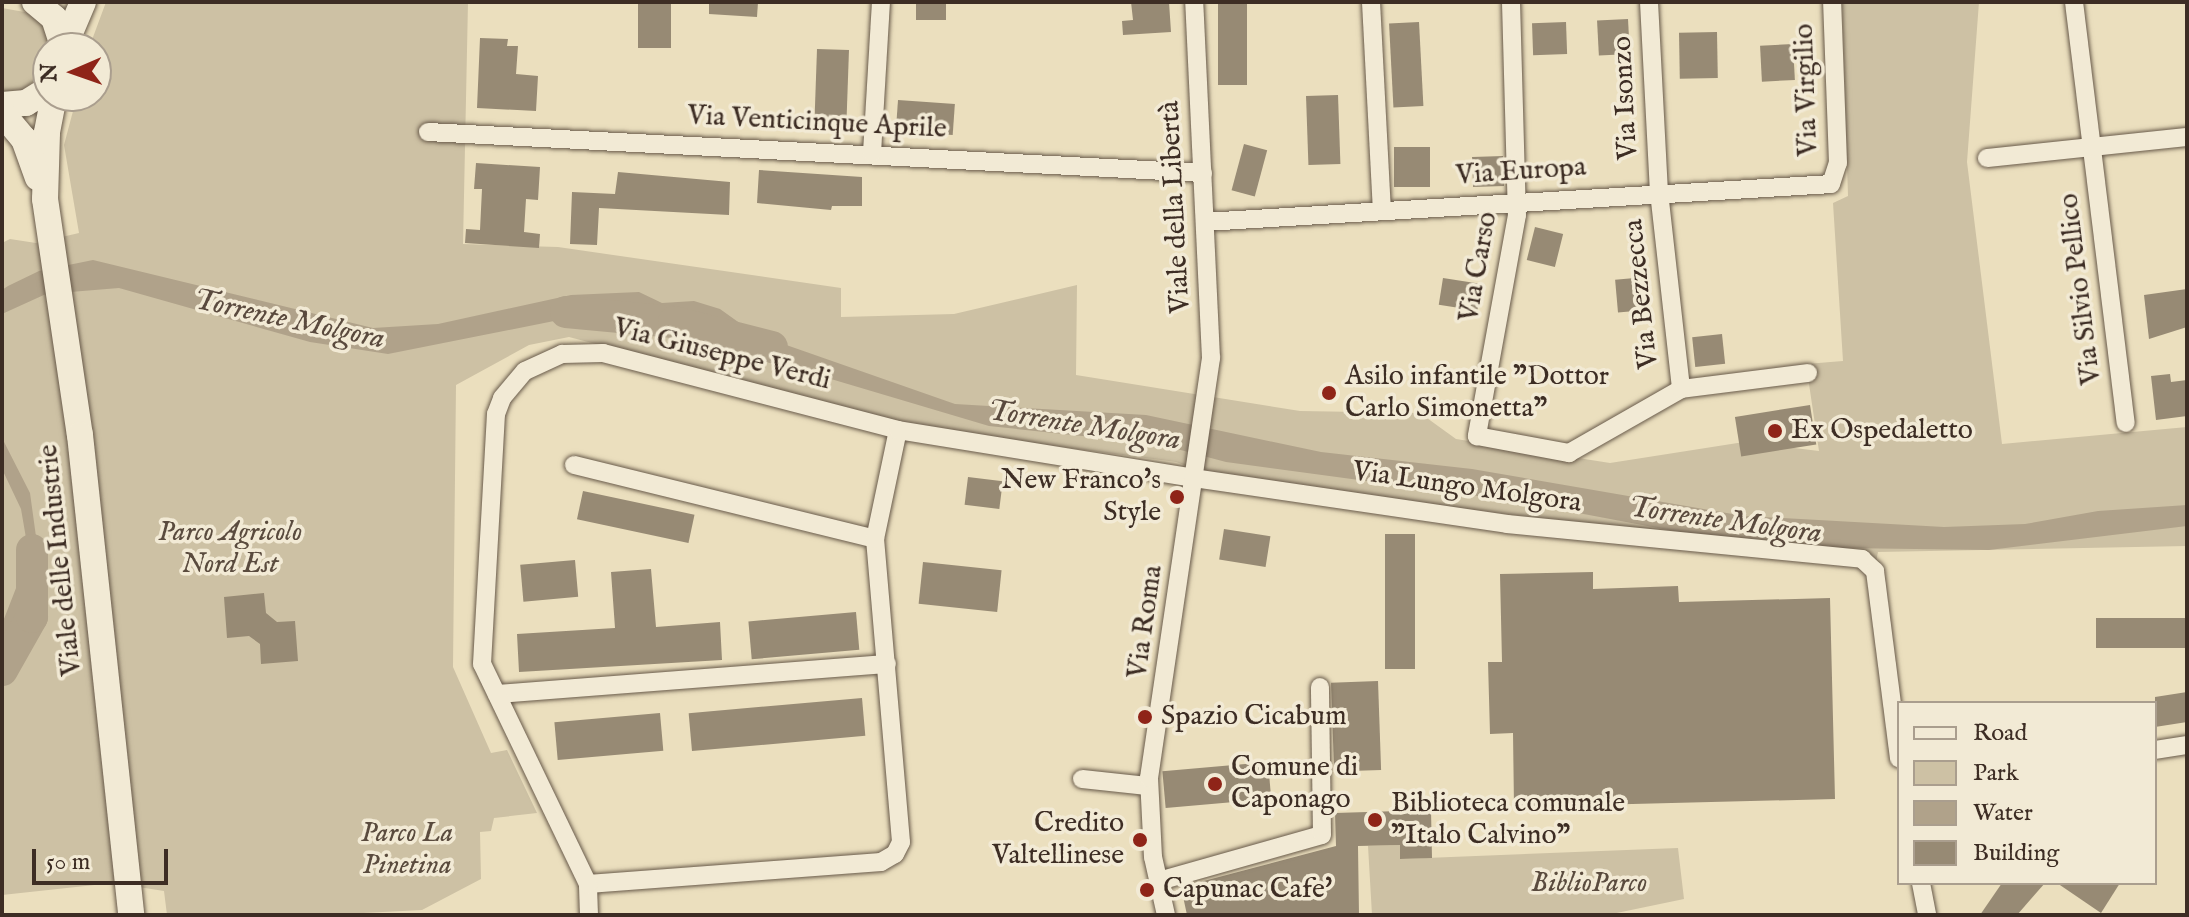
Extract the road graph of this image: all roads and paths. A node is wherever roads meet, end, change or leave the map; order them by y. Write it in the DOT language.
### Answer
graph roads {
  1 [pos="35,2"];
  2 [pos="83,2"];
  3 [pos="881,2"];
  4 [pos="1194,2"];
  5 [pos="1371,2"];
  6 [pos="1511,2"];
  7 [pos="1649,2"];
  8 [pos="1832,2"];
  9 [pos="2074,2"];
  10 [pos="59,32"];
  11 [pos="71,32"];
  12 [pos="32,99"];
  13 [pos="2,105"];
  14 [pos="51,112"];
  15 [pos="2,113"];
  16 [pos="428,132"];
  17 [pos="2187,137"];
  18 [pos="2092,148"];
  19 [pos="872,153"];
  20 [pos="1987,158"];
  21 [pos="1203,173"];
  22 [pos="1836,177"];
  23 [pos="1659,192"];
  24 [pos="45,199"];
  25 [pos="1518,201"];
  26 [pos="1382,209"];
  27 [pos="1205,222"];
  28 [pos="1808,373"];
  29 [pos="1681,389"];
  30 [pos="2126,423"];
  31 [pos="898,430"];
  32 [pos="574,465"];
  33 [pos="1194,470"];
  34 [pos="875,539"];
  35 [pos="887,664"];
  36 [pos="1320,687"];
  37 [pos="497,694"];
  38 [pos="1897,742"];
  39 [pos="2187,745"];
  40 [pos="2157,750"];
  41 [pos="1082,779"];
  42 [pos="1148,786"];
  43 [pos="1159,881"];
  44 [pos="588,884"];
  45 [pos="1921,885"];
  46 [pos="131,915"];
  47 [pos="589,915"];
  48 [pos="1166,915"];
  49 [pos="1927,915"];
  1 -- 10 [label="street"];
  2 -- 11 [label="street"];
  3 -- 19 [label="street"];
  4 -- 21 [label="street, Viale della Libertà"];
  5 -- 26 [label="street"];
  6 -- 25 [label="street, Via Carso"];
  7 -- 23 [label="street, Via Isonzo"];
  8 -- 22 [label="street, Via Virgilio"];
  9 -- 18 [label="street, Via Silvio Pellico"];
  12 -- 13 [label="street"];
  14 -- 24 [label="street, Viale delle Industrie"];
  15 -- 24 [label="street, Viale delle Industrie"];
  16 -- 19 [label="street, Via Venticinque Aprile"];
  17 -- 18 [label="street"];
  18 -- 20 [label="street"];
  18 -- 30 [label="street, Via Silvio Pellico"];
  19 -- 21 [label="street, Via Venticinque Aprile"];
  21 -- 27 [label="street, Viale della Libertà"];
  22 -- 23 [label="street, Via Europa"];
  23 -- 25 [label="street, Via Europa"];
  23 -- 29 [label="street, Via Bezzecca"];
  24 -- 46 [label="street, Viale delle Industrie"];
  25 -- 26 [label="street, Via Europa"];
  25 -- 29 [label="street, Via Carso"];
  26 -- 27 [label="street, Via Europa"];
  27 -- 33 [label="street, Viale della Libertà"];
  28 -- 29 [label="street"];
  31 -- 33 [label="street, Via Giuseppe Verdi"];
  31 -- 34 [label="street"];
  31 -- 37 [label="street, Via Giuseppe Verdi"];
  32 -- 34 [label="street"];
  33 -- 38 [label="street, Via Lungo Molgora"];
  33 -- 42 [label="street, Via Roma"];
  34 -- 35 [label="street"];
  35 -- 37 [label="street"];
  35 -- 44 [label="street"];
  36 -- 43 [label="street"];
  37 -- 44 [label="street, Via Giuseppe Verdi"];
  39 -- 40 [label="street"];
  41 -- 42 [label="street"];
  42 -- 43 [label="street, Via Roma"];
  43 -- 48 [label="street, Via Roma"];
  44 -- 47 [label="street, Via Giuseppe Verdi"];
  45 -- 49 [label="street"];
}
